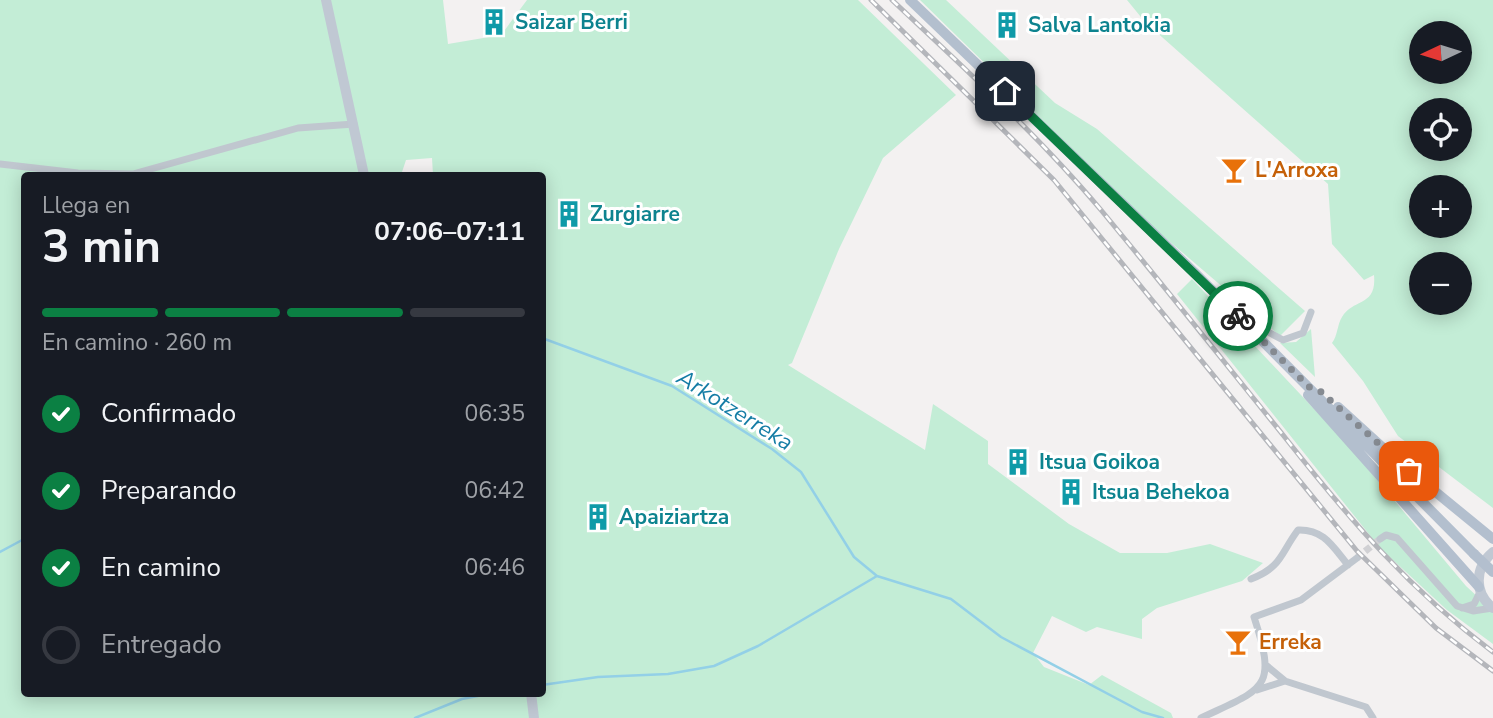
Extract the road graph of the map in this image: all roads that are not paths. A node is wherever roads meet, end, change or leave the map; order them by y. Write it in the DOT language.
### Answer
graph roads {
  1 [pos="326,0"];
  2 [pos="910,0"];
  3 [pos="354,124"];
  4 [pos="0,164"];
  5 [pos="69,172"];
  6 [pos="140,172"];
  7 [pos="363,172"];
  8 [pos="1311,312"];
  9 [pos="1235,313"];
  10 [pos="1289,367"];
  11 [pos="1309,387"];
  12 [pos="1380,539"];
  13 [pos="1493,539"];
  14 [pos="1493,552"];
  15 [pos="1357,558"];
  16 [pos="1348,565"];
  17 [pos="1493,572"];
  18 [pos="1251,579"];
  19 [pos="1479,589"];
  20 [pos="1461,608"];
  21 [pos="1493,608"];
  22 [pos="1267,666"];
  23 [pos="1285,681"];
  24 [pos="1257,690"];
  25 [pos="531,697"];
  26 [pos="534,718"];
  27 [pos="1201,718"];
  28 [pos="1373,718"];
  1 -- 3 [label="main road"];
  2 -- 9 [label="main road"];
  3 -- 6 [label="street"];
  3 -- 7 [label="main road"];
  4 -- 5 [label="street"];
  8 -- 9 [label="street"];
  9 -- 10 [label="main road"];
  10 -- 11 [label="main road"];
  10 -- 19 [label="main road"];
  11 -- 13 [label="main road"];
  11 -- 17 [label="main road, bridge"];
  12 -- 20 [label="street"];
  14 -- 19 [label="main road"];
  15 -- 16 [label="street"];
  16 -- 18 [label="street"];
  16 -- 22 [label="street"];
  19 -- 20 [label="street"];
  19 -- 21 [label="main road"];
  20 -- 21 [label="street"];
  22 -- 23 [label="street"];
  22 -- 24 [label="street"];
  23 -- 24 [label="street"];
  23 -- 28 [label="street"];
  24 -- 27 [label="street"];
  25 -- 26 [label="main road"];
}
